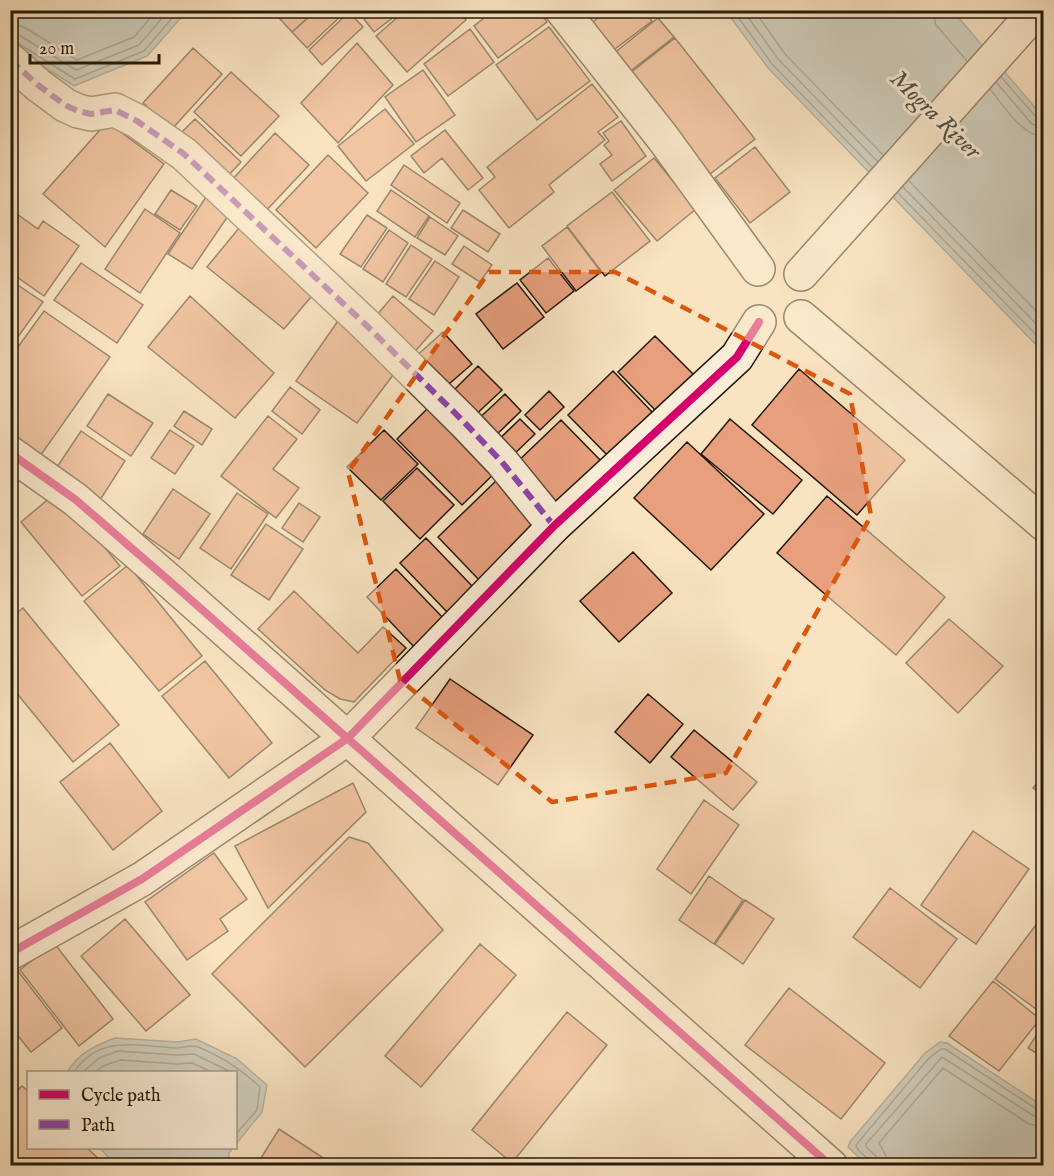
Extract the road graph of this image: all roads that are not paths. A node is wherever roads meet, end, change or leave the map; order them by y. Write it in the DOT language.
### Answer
graph roads {
  1 [pos="562,10"];
  2 [pos="1038,10"];
  3 [pos="10,60"];
  4 [pos="812,263"];
  5 [pos="758,269"];
  6 [pos="801,317"];
  7 [pos="759,322"];
  8 [pos="10,453"];
  9 [pos="1044,524"];
  10 [pos="554,526"];
  11 [pos="348,738"];
  12 [pos="10,953"];
  13 [pos="831,1166"];
  1 -- 5 [label="street"];
  2 -- 4 [label="street"];
  3 -- 10 [label="street"];
  4 -- 5 [label="street"];
  4 -- 6 [label="street"];
  5 -- 7 [label="street"];
  6 -- 7 [label="street"];
  6 -- 9 [label="street"];
  7 -- 10 [label="street"];
  8 -- 11 [label="street"];
  10 -- 11 [label="street"];
  11 -- 12 [label="street"];
  11 -- 13 [label="street"];
}
